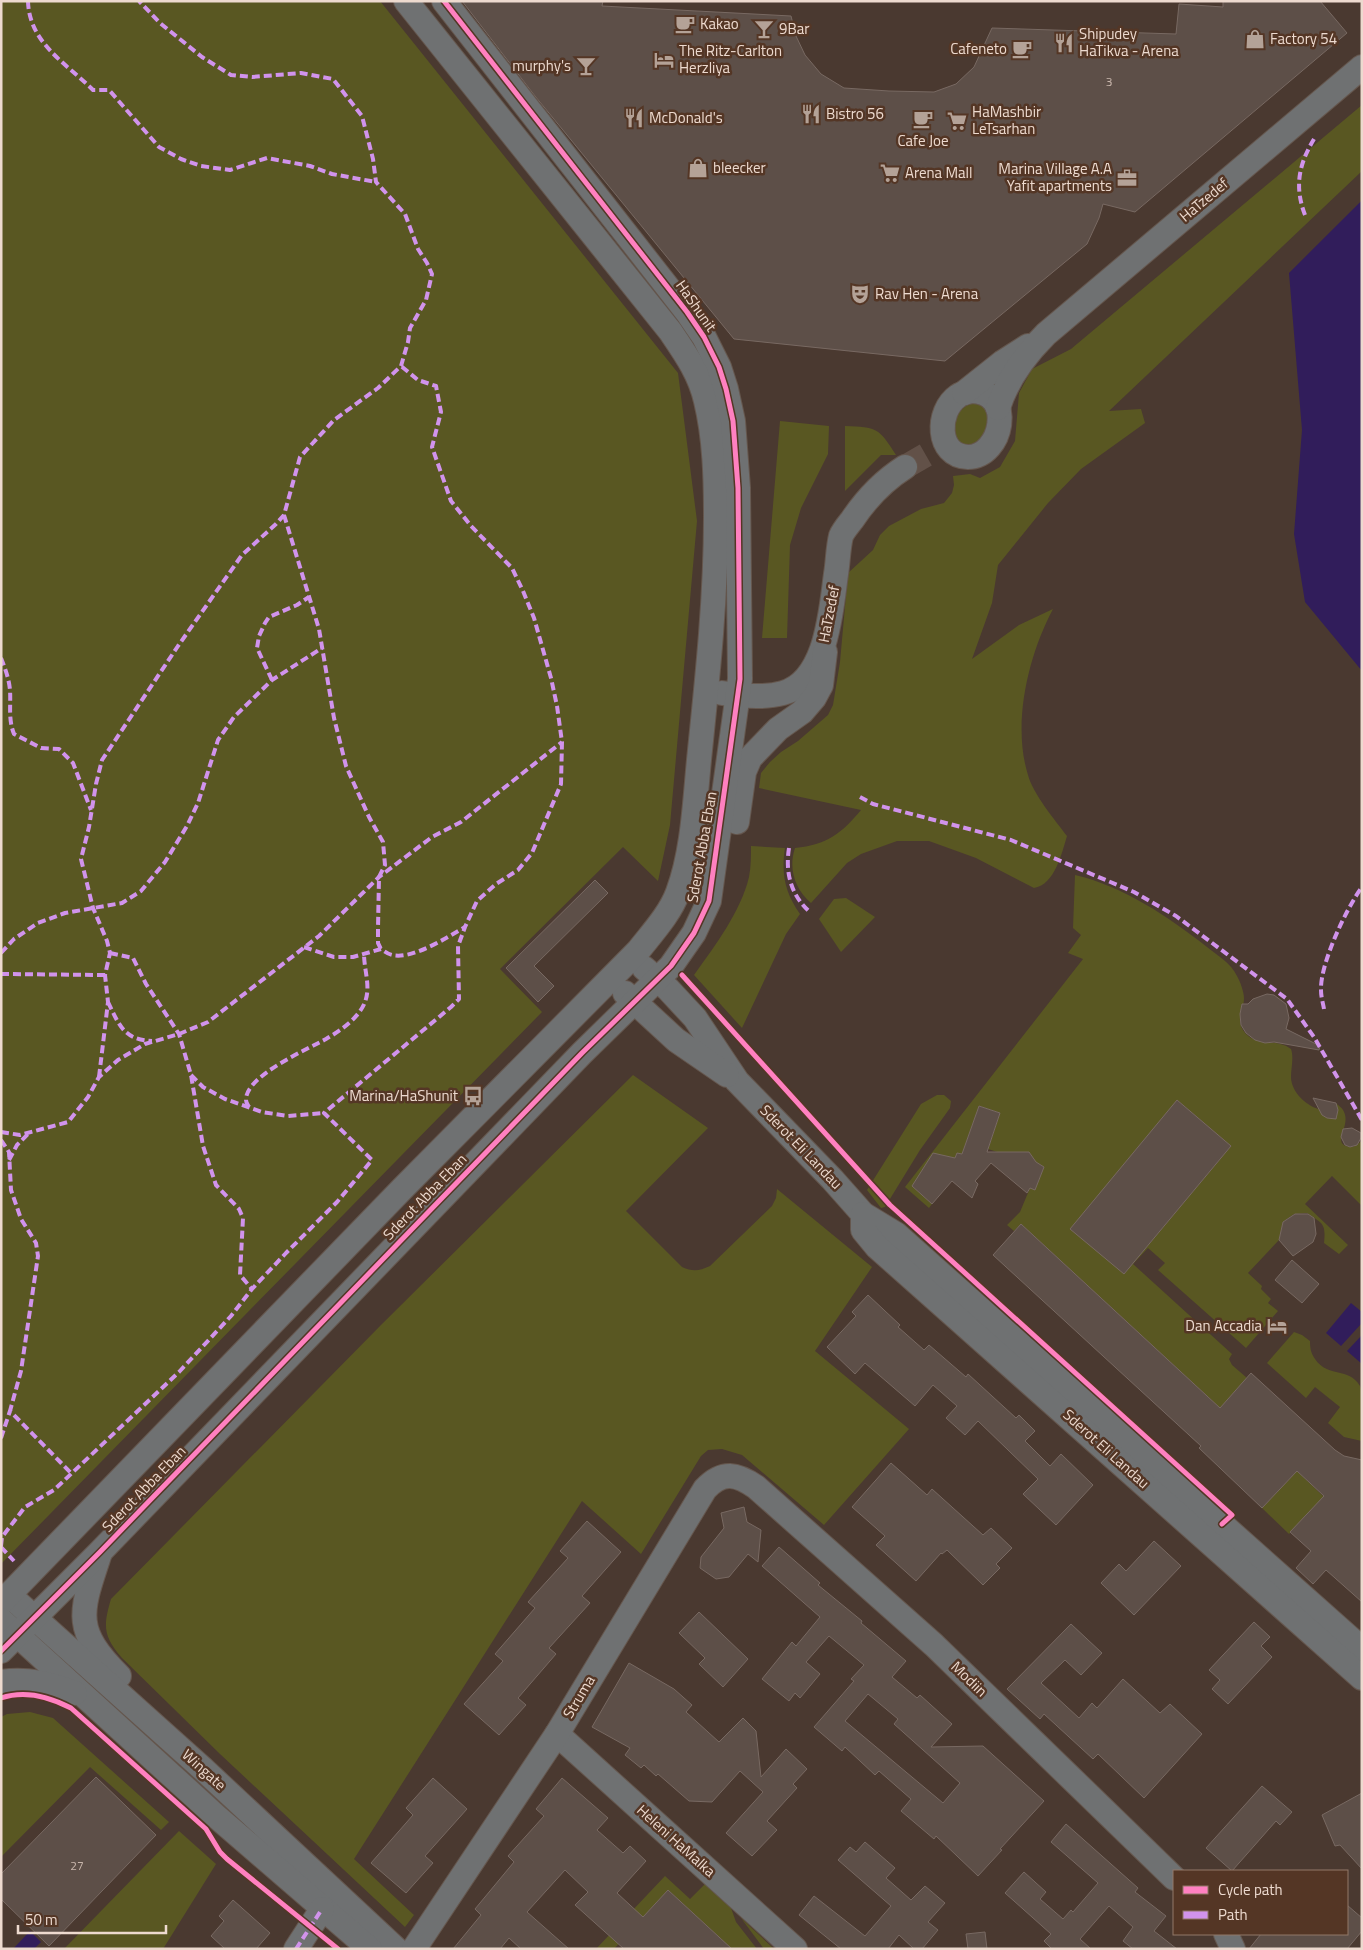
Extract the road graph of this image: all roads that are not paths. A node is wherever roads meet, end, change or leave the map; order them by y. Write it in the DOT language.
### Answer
graph roads {
  1 [pos="406,1"];
  2 [pos="444,1"];
  3 [pos="1362,66"];
  4 [pos="1046,334"];
  5 [pos="964,393"];
  6 [pos="998,408"];
  7 [pos="905,467"];
  8 [pos="826,638"];
  9 [pos="706,692"];
  10 [pos="737,695"];
  11 [pos="709,901"];
  12 [pos="632,958"];
  13 [pos="673,962"];
  14 [pos="610,979"];
  15 [pos="656,979"];
  16 [pos="677,998"];
  17 [pos="636,1002"];
  18 [pos="605,1030"];
  19 [pos="665,1030"];
  20 [pos="737,1082"];
  21 [pos="863,1214"];
  22 [pos="756,1487"];
  23 [pos="100,1552"];
  24 [pos="5,1599"];
  25 [pos="34,1619"];
  26 [pos="7,1635"];
  27 [pos="1362,1649"];
  28 [pos="1362,1678"];
  29 [pos="1,1682"];
  30 [pos="85,1696"];
  31 [pos="556,1734"];
  32 [pos="203,1769"];
  33 [pos="1173,1877"];
  34 [pos="322,1909"];
  35 [pos="1226,1935"];
  36 [pos="296,1949"];
  37 [pos="370,1949"];
  38 [pos="396,1949"];
  39 [pos="414,1949"];
  40 [pos="795,1949"];
  41 [pos="1233,1949"];
  1 -- 9 [label="street"];
  2 -- 10 [label="street, HaShunit"];
  3 -- 4 [label="street, HaTzedef"];
  4 -- 5 [label="street, HaTzedef"];
  4 -- 6 [label="street, HaTzedef"];
  5 -- 6 [label="street"];
  5 -- 6 [label="street, HaTzedef"];
  7 -- 8 [label="street, HaTzedef"];
  8 -- 10 [label="street, HaTzedef"];
  8 -- 11 [label="street"];
  9 -- 10 [label="street, HaTzedef"];
  9 -- 12 [label="street, Sderot Abba Eban"];
  10 -- 11 [label="street, Sderot Abba Eban"];
  11 -- 13 [label="street, Sderot Abba Eban"];
  12 -- 14 [label="street, Sderot Abba Eban"];
  12 -- 15 [label="street, Sderot Eli Landau"];
  13 -- 15 [label="street, Sderot Abba Eban"];
  13 -- 16 [label="street"];
  14 -- 17 [label="street, Sderot Eli Landau"];
  14 -- 24 [label="street, Sderot Abba Eban"];
  15 -- 16 [label="street, Sderot Eli Landau"];
  15 -- 17 [label="street, Sderot Abba Eban"];
  16 -- 20 [label="street, Sderot Eli Landau"];
  17 -- 18 [label="street, Sderot Abba Eban"];
  17 -- 19 [label="street, Sderot Eli Landau"];
  18 -- 19 [label="street"];
  18 -- 23 [label="street, Sderot Abba Eban"];
  19 -- 20 [label="street, Sderot Eli Landau"];
  20 -- 21 [label="street, Sderot Eli Landau"];
  21 -- 27 [label="street, Sderot Eli Landau"];
  21 -- 28 [label="street, Sderot Eli Landau"];
  22 -- 31 [label="street, Struma"];
  22 -- 33 [label="street, Modiin"];
  23 -- 25 [label="street, Sderot Abba Eban"];
  23 -- 32 [label="street"];
  24 -- 25 [label="street, Wingate"];
  25 -- 26 [label="street, Sderot Abba Eban"];
  25 -- 32 [label="street, Wingate"];
  26 -- 30 [label="street, Wingate"];
  29 -- 30 [label="street"];
  30 -- 34 [label="street, Wingate"];
  31 -- 39 [label="street, Struma"];
  31 -- 40 [label="street, Heleni HaMalka"];
  32 -- 38 [label="street, Wingate"];
  34 -- 36 [label="street"];
  34 -- 37 [label="street, Wingate"];
  35 -- 41 [label="street"];
}
